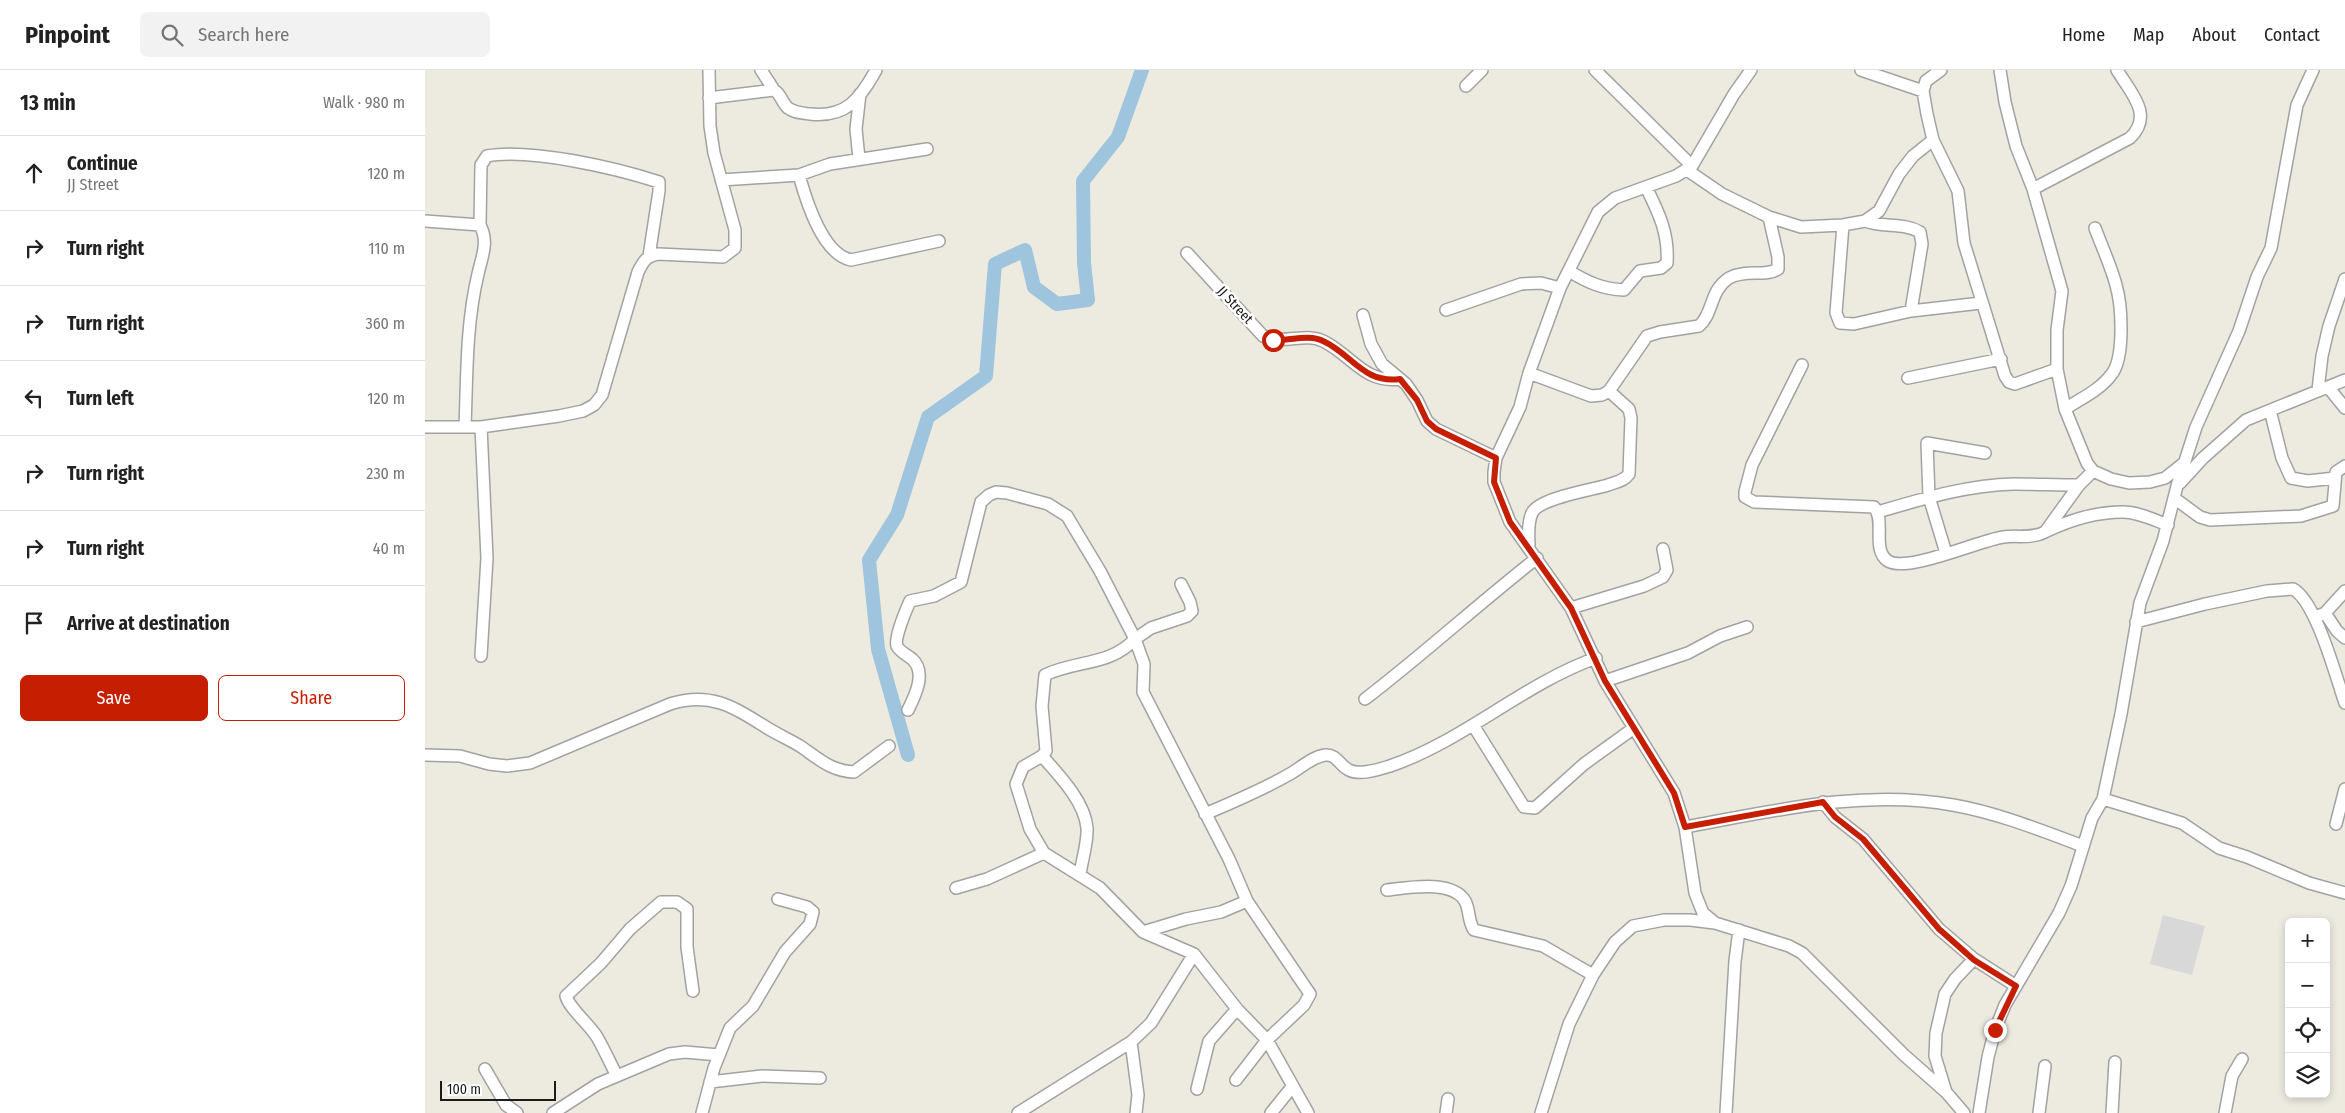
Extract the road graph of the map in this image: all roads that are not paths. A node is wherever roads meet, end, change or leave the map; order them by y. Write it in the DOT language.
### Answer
graph roads {
  1 [pos="708,70"];
  2 [pos="761,70"];
  3 [pos="876,70"];
  4 [pos="1482,70"];
  5 [pos="1595,70"];
  6 [pos="1751,70"];
  7 [pos="1861,70"];
  8 [pos="1941,70"];
  9 [pos="2000,70"];
  10 [pos="2117,70"];
  11 [pos="2313,70"];
  12 [pos="1466,86"];
  13 [pos="774,90"];
  14 [pos="1923,91"];
  15 [pos="861,94"];
  16 [pos="709,98"];
  17 [pos="1933,140"];
  18 [pos="927,149"];
  19 [pos="859,159"];
  20 [pos="1689,168"];
  21 [pos="799,176"];
  22 [pos="721,180"];
  23 [pos="1646,187"];
  24 [pos="2033,189"];
  25 [pos="1769,217"];
  26 [pos="425,221"];
  27 [pos="1865,221"];
  28 [pos="480,225"];
  29 [pos="1843,225"];
  30 [pos="2095,228"];
  31 [pos="939,241"];
  32 [pos="1187,253"];
  33 [pos="649,256"];
  34 [pos="1569,271"];
  35 [pos="2345,279"];
  36 [pos="1560,288"];
  37 [pos="1981,303"];
  38 [pos="1446,310"];
  39 [pos="1911,311"];
  40 [pos="1363,315"];
  41 [pos="2001,359"];
  42 [pos="1802,365"];
  43 [pos="2057,368"];
  44 [pos="1529,374"];
  45 [pos="1908,378"];
  46 [pos="1400,379"];
  47 [pos="2345,380"];
  48 [pos="2323,388"];
  49 [pos="1609,391"];
  50 [pos="2345,408"];
  51 [pos="2065,409"];
  52 [pos="2271,410"];
  53 [pos="425,427"];
  54 [pos="465,427"];
  55 [pos="481,427"];
  56 [pos="1985,453"];
  57 [pos="1496,458"];
  58 [pos="2184,463"];
  59 [pos="2345,466"];
  60 [pos="2093,471"];
  61 [pos="2335,478"];
  62 [pos="2079,486"];
  63 [pos="2177,486"];
  64 [pos="1929,497"];
  65 [pos="2174,498"];
  66 [pos="1878,512"];
  67 [pos="2168,525"];
  68 [pos="2045,532"];
  69 [pos="1529,548"];
  70 [pos="1663,549"];
  71 [pos="1946,553"];
  72 [pos="1537,558"];
  73 [pos="1181,584"];
  74 [pos="2345,591"];
  75 [pos="1571,608"];
  76 [pos="2320,615"];
  77 [pos="2136,622"];
  78 [pos="1747,627"];
  79 [pos="2345,638"];
  80 [pos="1135,639"];
  81 [pos="481,656"];
  82 [pos="1596,658"];
  83 [pos="1605,681"];
  84 [pos="1365,699"];
  85 [pos="2345,703"];
  86 [pos="908,710"];
  87 [pos="1473,725"];
  88 [pos="1634,728"];
  89 [pos="889,746"];
  90 [pos="425,755"];
  91 [pos="1043,756"];
  92 [pos="2345,789"];
  93 [pos="2103,799"];
  94 [pos="1823,802"];
  95 [pos="1205,814"];
  96 [pos="2336,824"];
  97 [pos="1685,827"];
  98 [pos="2083,846"];
  99 [pos="1045,853"];
  100 [pos="1080,874"];
  101 [pos="956,888"];
  102 [pos="1387,890"];
  103 [pos="2345,893"];
  104 [pos="779,899"];
  105 [pos="1247,901"];
  106 [pos="1715,923"];
  107 [pos="1739,930"];
  108 [pos="1143,932"];
  109 [pos="1194,954"];
  110 [pos="1974,960"];
  111 [pos="1593,974"];
  112 [pos="2016,986"];
  113 [pos="693,991"];
  114 [pos="1237,1009"];
  115 [pos="1267,1040"];
  116 [pos="1131,1042"];
  117 [pos="719,1055"];
  118 [pos="2242,1059"];
  119 [pos="2115,1062"];
  120 [pos="2045,1066"];
  121 [pos="485,1069"];
  122 [pos="617,1076"];
  123 [pos="820,1078"];
  124 [pos="1236,1080"];
  125 [pos="710,1082"];
  126 [pos="1292,1087"];
  127 [pos="1197,1089"];
  128 [pos="1946,1092"];
  129 [pos="1448,1099"];
  130 [pos="517,1113"];
  131 [pos="553,1113"];
  132 [pos="702,1113"];
  133 [pos="1018,1113"];
  134 [pos="1135,1113"];
  135 [pos="1271,1113"];
  136 [pos="1308,1113"];
  137 [pos="1446,1113"];
  138 [pos="1541,1113"];
  139 [pos="1726,1113"];
  140 [pos="1964,1113"];
  141 [pos="1979,1113"];
  142 [pos="2039,1113"];
  143 [pos="2111,1113"];
  144 [pos="2225,1113"];
  1 -- 16 [label="street"];
  2 -- 13 [label="street"];
  3 -- 15 [label="street"];
  4 -- 12 [label="street"];
  5 -- 20 [label="street"];
  6 -- 20 [label="street"];
  7 -- 14 [label="street"];
  8 -- 14 [label="street"];
  9 -- 24 [label="street"];
  10 -- 24 [label="street"];
  11 -- 58 [label="street"];
  13 -- 15 [label="street"];
  13 -- 16 [label="street"];
  14 -- 17 [label="street"];
  15 -- 19 [label="street"];
  16 -- 22 [label="street"];
  17 -- 27 [label="street"];
  17 -- 37 [label="street"];
  18 -- 19 [label="street"];
  19 -- 21 [label="street"];
  20 -- 23 [label="street"];
  20 -- 25 [label="street"];
  21 -- 22 [label="street"];
  21 -- 31 [label="street"];
  22 -- 33 [label="street"];
  23 -- 34 [label="street"];
  23 -- 34 [label="street"];
  24 -- 43 [label="street"];
  25 -- 29 [label="street"];
  25 -- 49 [label="street"];
  26 -- 28 [label="street"];
  27 -- 29 [label="street"];
  27 -- 39 [label="street"];
  28 -- 33 [label="street"];
  28 -- 54 [label="street"];
  29 -- 39 [label="street"];
  30 -- 51 [label="street"];
  32 -- 46 [label="street, JJ Street"];
  33 -- 55 [label="street"];
  34 -- 36 [label="street"];
  35 -- 48 [label="street"];
  36 -- 38 [label="street"];
  36 -- 44 [label="street"];
  37 -- 39 [label="street"];
  37 -- 41 [label="street"];
  40 -- 46 [label="street"];
  41 -- 43 [label="street"];
  41 -- 45 [label="street"];
  42 -- 66 [label="street"];
  43 -- 51 [label="street"];
  44 -- 49 [label="street"];
  44 -- 57 [label="street"];
  46 -- 57 [label="street"];
  47 -- 48 [label="street"];
  48 -- 50 [label="street"];
  48 -- 52 [label="street"];
  49 -- 69 [label="street"];
  51 -- 60 [label="street"];
  52 -- 61 [label="street"];
  52 -- 63 [label="street"];
  53 -- 54 [label="street"];
  54 -- 55 [label="street"];
  55 -- 81 [label="street"];
  56 -- 64 [label="street"];
  57 -- 69 [label="street"];
  58 -- 60 [label="street"];
  58 -- 63 [label="street"];
  59 -- 61 [label="street"];
  60 -- 62 [label="street"];
  61 -- 65 [label="street"];
  62 -- 64 [label="street"];
  62 -- 68 [label="street"];
  63 -- 65 [label="street"];
  64 -- 66 [label="street"];
  64 -- 71 [label="street"];
  65 -- 67 [label="street"];
  66 -- 71 [label="street"];
  67 -- 68 [label="street"];
  67 -- 77 [label="street"];
  68 -- 71 [label="street"];
  69 -- 72 [label="street"];
  70 -- 75 [label="street"];
  72 -- 75 [label="street"];
  72 -- 84 [label="street"];
  73 -- 80 [label="street"];
  74 -- 76 [label="street"];
  75 -- 82 [label="street"];
  76 -- 77 [label="street"];
  76 -- 79 [label="street"];
  76 -- 85 [label="street"];
  77 -- 93 [label="street"];
  78 -- 83 [label="street"];
  80 -- 86 [label="street"];
  80 -- 91 [label="street"];
  80 -- 95 [label="street"];
  82 -- 83 [label="street"];
  82 -- 87 [label="street"];
  83 -- 88 [label="street"];
  87 -- 88 [label="street"];
  87 -- 95 [label="street"];
  88 -- 97 [label="street"];
  89 -- 90 [label="street"];
  91 -- 99 [label="street"];
  91 -- 100 [label="street"];
  92 -- 96 [label="street"];
  93 -- 98 [label="street"];
  93 -- 103 [label="street"];
  94 -- 97 [label="street"];
  94 -- 98 [label="street"];
  94 -- 110 [label="street"];
  95 -- 105 [label="street"];
  97 -- 106 [label="street"];
  98 -- 112 [label="street"];
  99 -- 100 [label="street"];
  99 -- 101 [label="street"];
  100 -- 108 [label="street"];
  102 -- 111 [label="street"];
  104 -- 117 [label="street"];
  105 -- 108 [label="street"];
  105 -- 115 [label="street"];
  106 -- 107 [label="street"];
  106 -- 111 [label="street"];
  107 -- 128 [label="street"];
  107 -- 139 [label="street"];
  108 -- 109 [label="street"];
  109 -- 114 [label="street"];
  109 -- 116 [label="street"];
  110 -- 112 [label="street"];
  110 -- 128 [label="street"];
  111 -- 138 [label="street"];
  112 -- 141 [label="street"];
  113 -- 122 [label="street"];
  114 -- 115 [label="street"];
  114 -- 127 [label="street"];
  115 -- 124 [label="street"];
  115 -- 126 [label="street"];
  116 -- 133 [label="street"];
  116 -- 134 [label="street"];
  117 -- 122 [label="street"];
  117 -- 125 [label="street"];
  118 -- 144 [label="street"];
  119 -- 143 [label="street"];
  120 -- 142 [label="street"];
  121 -- 130 [label="street"];
  122 -- 131 [label="street"];
  123 -- 125 [label="street"];
  125 -- 132 [label="street"];
  126 -- 135 [label="street"];
  126 -- 136 [label="street"];
  128 -- 140 [label="street"];
  129 -- 137 [label="street"];
}
